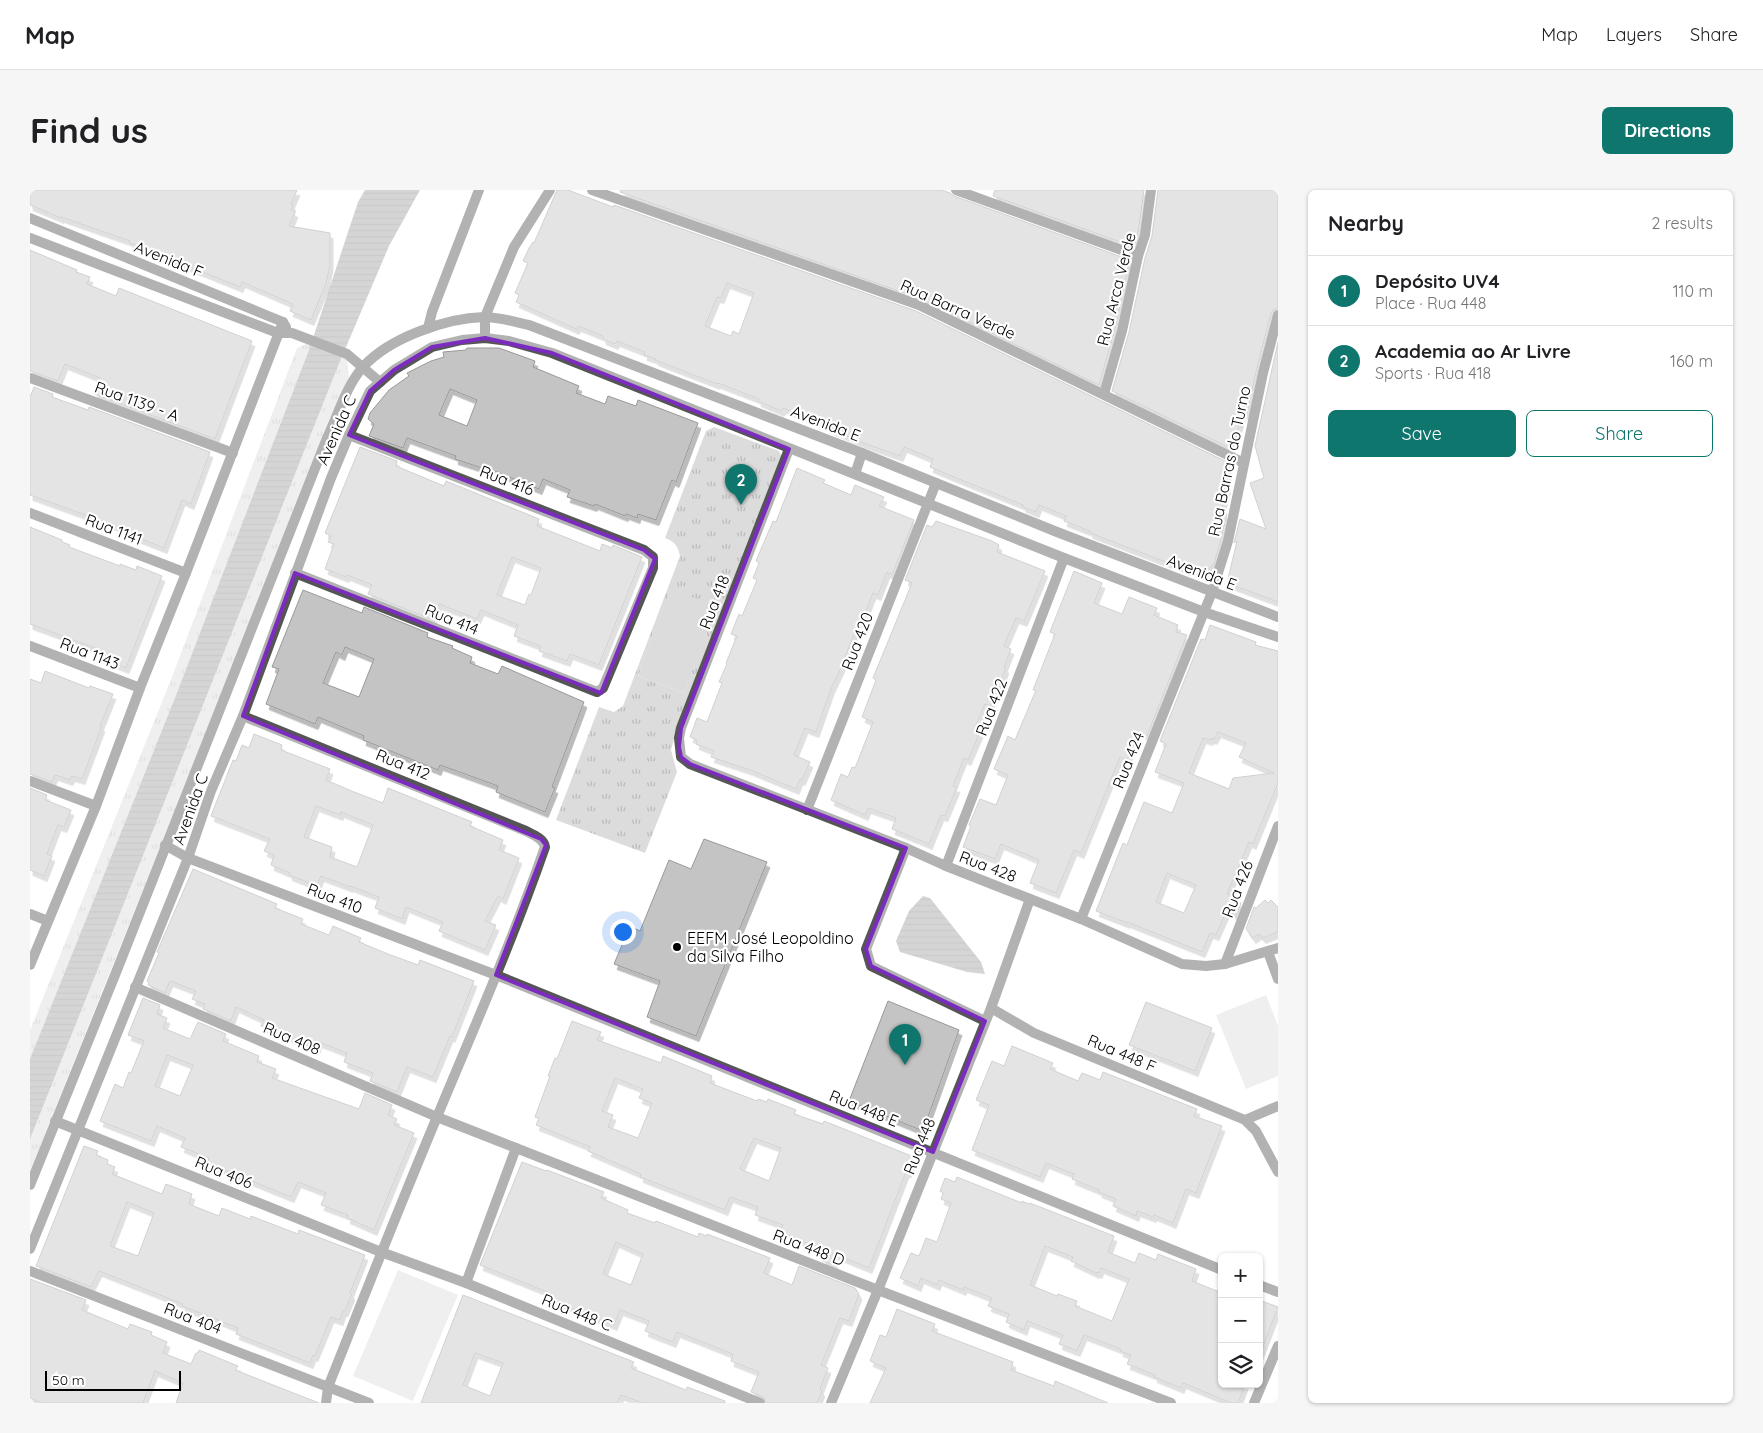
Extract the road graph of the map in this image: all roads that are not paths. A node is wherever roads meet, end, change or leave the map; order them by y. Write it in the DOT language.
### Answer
graph roads {
  1 [pos="479,190"];
  2 [pos="550,190"];
  3 [pos="592,190"];
  4 [pos="956,190"];
  5 [pos="1151,190"];
  6 [pos="30,218"];
  7 [pos="30,238"];
  8 [pos="1138,256"];
  9 [pos="1278,315"];
  10 [pos="485,317"];
  11 [pos="283,322"];
  12 [pos="428,328"];
  13 [pos="278,333"];
  14 [pos="294,334"];
  15 [pos="485,338"];
  16 [pos="363,367"];
  17 [pos="30,378"];
  18 [pos="380,382"];
  19 [pos="1104,394"];
  20 [pos="349,435"];
  21 [pos="789,449"];
  22 [pos="233,453"];
  23 [pos="862,453"];
  24 [pos="1244,463"];
  25 [pos="855,474"];
  26 [pos="936,483"];
  27 [pos="927,504"];
  28 [pos="30,513"];
  29 [pos="1064,558"];
  30 [pos="296,572"];
  31 [pos="186,573"];
  32 [pos="1212,592"];
  33 [pos="1204,612"];
  34 [pos="1278,616"];
  35 [pos="1278,637"];
  36 [pos="30,646"];
  37 [pos="140,688"];
  38 [pos="597,692"];
  39 [pos="243,716"];
  40 [pos="690,764"];
  41 [pos="30,781"];
  42 [pos="96,806"];
  43 [pos="807,810"];
  44 [pos="1278,826"];
  45 [pos="165,845"];
  46 [pos="906,848"];
  47 [pos="188,858"];
  48 [pos="946,866"];
  49 [pos="1030,899"];
  50 [pos="30,914"];
  51 [pos="1081,920"];
  52 [pos="48,921"];
  53 [pos="1278,948"];
  54 [pos="1268,952"];
  55 [pos="1225,964"];
  56 [pos="30,965"];
  57 [pos="496,975"];
  58 [pos="1278,979"];
  59 [pos="135,987"];
  60 [pos="991,1008"];
  61 [pos="986,1021"];
  62 [pos="1278,1106"];
  63 [pos="437,1117"];
  64 [pos="1245,1120"];
  65 [pos="55,1121"];
  66 [pos="79,1130"];
  67 [pos="516,1148"];
  68 [pos="933,1152"];
  69 [pos="1278,1172"];
  70 [pos="30,1185"];
  71 [pos="30,1249"];
  72 [pos="381,1252"];
  73 [pos="1218,1268"];
  74 [pos="30,1271"];
  75 [pos="466,1283"];
  76 [pos="1263,1286"];
  77 [pos="878,1290"];
  78 [pos="1278,1292"];
  79 [pos="1278,1346"];
  80 [pos="328,1387"];
  81 [pos="326,1403"];
  82 [pos="368,1403"];
  83 [pos="760,1403"];
  84 [pos="831,1403"];
  85 [pos="1171,1403"];
  86 [pos="1254,1403"];
  1 -- 12 [label="street"];
  2 -- 10 [label="street"];
  3 -- 19 [label="street, Rua Barra Verde"];
  4 -- 8 [label="street"];
  5 -- 8 [label="street, Rua Arca Verde"];
  6 -- 11 [label="street, Avenida F"];
  7 -- 13 [label="street, Avenida F"];
  8 -- 19 [label="street, Rua Arca Verde"];
  9 -- 24 [label="street, Rua Barras do Turno"];
  10 -- 12 [label="street, Avenida E"];
  10 -- 15 [label="street"];
  10 -- 23 [label="street, Avenida E"];
  11 -- 13 [label="street"];
  11 -- 14 [label="street, Avenida F"];
  12 -- 16 [label="street, Avenida E"];
  13 -- 14 [label="street, Avenida F"];
  13 -- 22 [label="street"];
  14 -- 16 [label="street"];
  15 -- 18 [label="street"];
  15 -- 21 [label="street"];
  16 -- 18 [label="street"];
  16 -- 45 [label="street, Avenida C"];
  17 -- 22 [label="street, Rua 1139 - A"];
  18 -- 20 [label="street, Avenida C"];
  19 -- 24 [label="street, Rua Barra Verde"];
  20 -- 30 [label="street, Avenida C"];
  20 -- 38 [label="street, Rua 416"];
  21 -- 25 [label="street"];
  21 -- 40 [label="street, Rua 418"];
  22 -- 31 [label="street"];
  23 -- 25 [label="street"];
  23 -- 26 [label="street, Avenida E"];
  24 -- 32 [label="street, Rua Barras do Turno"];
  25 -- 27 [label="street"];
  26 -- 27 [label="street, Rua 420"];
  26 -- 32 [label="street, Avenida E"];
  27 -- 29 [label="street"];
  27 -- 43 [label="street, Rua 420"];
  28 -- 31 [label="street, Rua 1141"];
  29 -- 33 [label="street"];
  29 -- 48 [label="street, Rua 422"];
  30 -- 38 [label="street, Rua 414"];
  30 -- 39 [label="street, Avenida C"];
  31 -- 37 [label="street"];
  32 -- 33 [label="street, Rua Barras do Turno"];
  32 -- 34 [label="street, Avenida E"];
  33 -- 35 [label="street"];
  33 -- 51 [label="street, Rua 424"];
  36 -- 37 [label="street, Rua 1143"];
  37 -- 42 [label="street"];
  39 -- 47 [label="street, Avenida C"];
  39 -- 57 [label="street, Rua 412"];
  40 -- 43 [label="street, Rua 428"];
  41 -- 42 [label="street"];
  42 -- 52 [label="street"];
  43 -- 46 [label="street, Rua 428"];
  44 -- 55 [label="street, Rua 426"];
  45 -- 47 [label="street, Rua 410"];
  45 -- 65 [label="street, Avenida C"];
  46 -- 48 [label="street, Rua 428"];
  46 -- 61 [label="street"];
  47 -- 57 [label="street, Rua 410"];
  47 -- 59 [label="street, Avenida C"];
  48 -- 49 [label="street, Rua 428"];
  49 -- 51 [label="street, Rua 428"];
  49 -- 60 [label="street, Rua 448"];
  50 -- 52 [label="street"];
  51 -- 55 [label="street, Rua 428"];
  52 -- 56 [label="street"];
  53 -- 54 [label="street, Rua 428"];
  54 -- 55 [label="street, Rua 428"];
  54 -- 58 [label="street"];
  57 -- 63 [label="street"];
  57 -- 68 [label="street, Rua 448 E"];
  59 -- 63 [label="street, Rua 408"];
  59 -- 66 [label="street, Avenida C"];
  60 -- 61 [label="street, Rua 448"];
  60 -- 64 [label="street, Rua 448 F"];
  61 -- 68 [label="street, Rua 448"];
  62 -- 64 [label="street"];
  63 -- 67 [label="street, Rua 448 D"];
  63 -- 72 [label="street"];
  64 -- 69 [label="street"];
  65 -- 66 [label="street, Rua 406"];
  65 -- 70 [label="street, Avenida C"];
  66 -- 71 [label="street, Avenida C"];
  66 -- 72 [label="street, Rua 406"];
  67 -- 75 [label="street"];
  67 -- 77 [label="street, Rua 448 D"];
  68 -- 73 [label="street, Rua 448 E"];
  68 -- 77 [label="street, Rua 448"];
  72 -- 75 [label="street, Rua 448 C"];
  72 -- 80 [label="street"];
  74 -- 80 [label="street, Rua 404"];
  75 -- 83 [label="street, Rua 448 C"];
  76 -- 78 [label="street"];
  77 -- 84 [label="street, Rua 448"];
  77 -- 85 [label="street, Rua 448 D"];
  79 -- 86 [label="street"];
  80 -- 81 [label="street"];
  80 -- 82 [label="street, Rua 404"];
}
